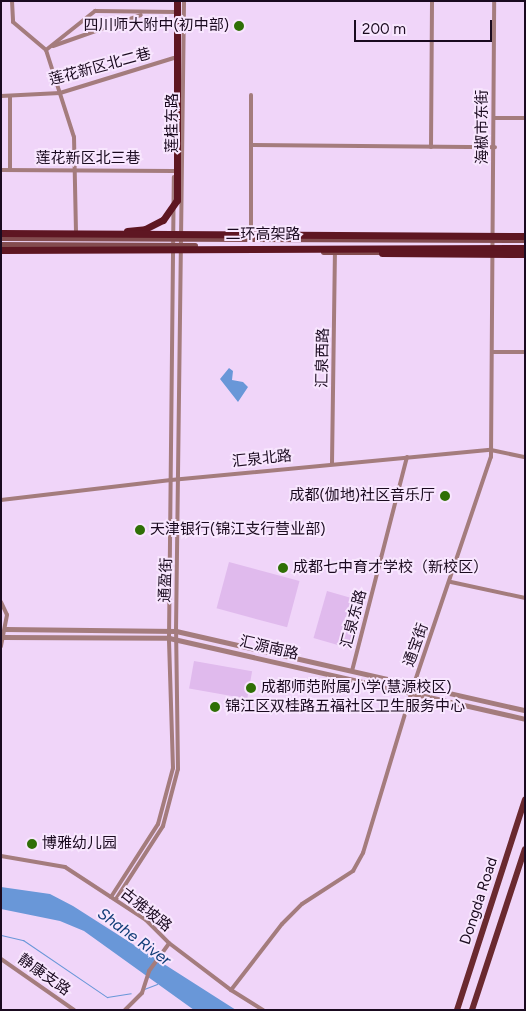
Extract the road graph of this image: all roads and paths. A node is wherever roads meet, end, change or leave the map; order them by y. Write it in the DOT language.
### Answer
graph roads {
  1 [pos="12,1"];
  2 [pos="177,1"];
  3 [pos="184,1"];
  4 [pos="432,1"];
  5 [pos="494,1"];
  6 [pos="176,12"];
  7 [pos="143,14"];
  8 [pos="50,46"];
  9 [pos="46,50"];
  10 [pos="174,58"];
  11 [pos="60,93"];
  12 [pos="1,96"];
  13 [pos="10,96"];
  14 [pos="250,96"];
  15 [pos="494,118"];
  16 [pos="525,118"];
  17 [pos="251,145"];
  18 [pos="431,147"];
  19 [pos="495,147"];
  20 [pos="1,170"];
  21 [pos="10,170"];
  22 [pos="76,170"];
  23 [pos="174,171"];
  24 [pos="525,232"];
  25 [pos="1,234"];
  26 [pos="94,234"];
  27 [pos="525,236"];
  28 [pos="1,238"];
  29 [pos="173,238"];
  30 [pos="183,238"];
  31 [pos="76,239"];
  32 [pos="251,240"];
  33 [pos="336,240"];
  34 [pos="494,240"];
  35 [pos="525,240"];
  36 [pos="1,245"];
  37 [pos="173,246"];
  38 [pos="183,246"];
  39 [pos="1,250"];
  40 [pos="13,250"];
  41 [pos="336,251"];
  42 [pos="525,251"];
  43 [pos="494,252"];
  44 [pos="1,254"];
  45 [pos="492,352"];
  46 [pos="525,352"];
  47 [pos="491,450"];
  48 [pos="407,457"];
  49 [pos="525,457"];
  50 [pos="332,464"];
  51 [pos="180,479"];
  52 [pos="171,480"];
  53 [pos="1,500"];
  54 [pos="451,582"];
  55 [pos="525,598"];
  56 [pos="1,602"];
  57 [pos="4,630"];
  58 [pos="170,631"];
  59 [pos="176,631"];
  60 [pos="3,637"];
  61 [pos="169,638"];
  62 [pos="177,639"];
  63 [pos="1,646"];
  64 [pos="352,671"];
  65 [pos="414,684"];
  66 [pos="411,693"];
  67 [pos="525,710"];
  68 [pos="525,719"];
  69 [pos="525,800"];
  70 [pos="525,849"];
  71 [pos="1,856"];
  72 [pos="113,898"];
  73 [pos="169,943"];
  74 [pos="1,959"];
  75 [pos="231,990"];
  76 [pos="74,1010"];
  77 [pos="125,1010"];
  78 [pos="263,1010"];
  79 [pos="456,1010"];
  80 [pos="472,1010"];
  1 -- 9 [label="street"];
  2 -- 6 [label="street, 莲桂东路"];
  2 -- 26 [label="highway"];
  3 -- 30 [label="street, 莲桂东路"];
  4 -- 18 [label="street"];
  5 -- 15 [label="street, 海椒市东街"];
  6 -- 7 [label="street"];
  6 -- 10 [label="street, 莲桂东路"];
  7 -- 8 [label="street"];
  7 -- 8 [label="street"];
  8 -- 9 [label="street"];
  9 -- 11 [label="street"];
  10 -- 11 [label="street, 莲花新区北二巷"];
  10 -- 23 [label="street, 莲桂东路"];
  11 -- 13 [label="street, 莲花新区北二巷"];
  11 -- 22 [label="street"];
  12 -- 13 [label="street, 莲花新区北二巷"];
  13 -- 21 [label="street"];
  14 -- 17 [label="street"];
  15 -- 16 [label="street"];
  15 -- 19 [label="street, 海椒市东街"];
  17 -- 18 [label="street"];
  17 -- 32 [label="street"];
  18 -- 19 [label="street"];
  19 -- 34 [label="street, 海椒市东街"];
  20 -- 21 [label="street, 莲花新区北三巷"];
  21 -- 22 [label="street, 莲花新区北三巷"];
  22 -- 23 [label="street, 莲花新区北三巷"];
  22 -- 31 [label="street"];
  23 -- 29 [label="street, 莲桂东路"];
  24 -- 33 [label="highway"];
  25 -- 26 [label="highway, 二环高架路"];
  26 -- 27 [label="highway, 二环高架路"];
  28 -- 31 [label="main road"];
  29 -- 30 [label="main road"];
  29 -- 31 [label="main road"];
  29 -- 37 [label="street, 莲桂东路"];
  30 -- 32 [label="main road"];
  30 -- 38 [label="street, 莲桂东路"];
  32 -- 33 [label="main road"];
  33 -- 34 [label="main road"];
  34 -- 35 [label="main road"];
  34 -- 43 [label="street, 海椒市东街"];
  36 -- 37 [label="main road"];
  37 -- 38 [label="main road"];
  37 -- 52 [label="street, 通盈街"];
  38 -- 41 [label="main road"];
  38 -- 51 [label="street, 通盈街"];
  39 -- 40 [label="highway, 二环高架路"];
  40 -- 41 [label="highway, 二环高架路"];
  40 -- 44 [label="highway"];
  41 -- 42 [label="highway, 二环高架路"];
  41 -- 43 [label="main road"];
  41 -- 50 [label="street, 汇泉西路"];
  42 -- 43 [label="main road"];
  43 -- 45 [label="street, 通宝街"];
  45 -- 46 [label="street"];
  45 -- 47 [label="street, 通宝街"];
  47 -- 48 [label="street, 汇泉北路"];
  47 -- 49 [label="street, 汇泉北路"];
  47 -- 54 [label="street, 通宝街"];
  48 -- 50 [label="street, 汇泉北路"];
  48 -- 64 [label="street, 汇泉东路"];
  50 -- 51 [label="street, 汇泉北路"];
  51 -- 52 [label="street, 汇泉北路"];
  51 -- 59 [label="street, 通盈街"];
  52 -- 53 [label="street, 汇泉北路"];
  52 -- 58 [label="street, 通盈街"];
  54 -- 55 [label="street"];
  54 -- 65 [label="street, 通宝街"];
  56 -- 57 [label="street"];
  57 -- 58 [label="street, 汇源南路"];
  57 -- 60 [label="street"];
  58 -- 59 [label="street, 汇源南路"];
  58 -- 61 [label="street, 通盈街"];
  59 -- 62 [label="street, 通盈街"];
  59 -- 64 [label="street, 汇源南路"];
  60 -- 61 [label="street, 汇源南路"];
  60 -- 63 [label="street"];
  61 -- 62 [label="street, 汇源南路"];
  61 -- 72 [label="street, 通盈街"];
  62 -- 66 [label="street, 汇源南路"];
  62 -- 72 [label="street, 通盈街"];
  64 -- 65 [label="street, 汇源南路"];
  65 -- 66 [label="street, 通宝街"];
  65 -- 67 [label="street, 汇源南路"];
  66 -- 68 [label="street, 汇源南路"];
  66 -- 75 [label="street, 通宝街"];
  69 -- 79 [label="main road, Dongda Road"];
  70 -- 80 [label="main road, Dongda Road"];
  71 -- 72 [label="street, 古雅坡路"];
  72 -- 73 [label="street, 古雅坡路"];
  73 -- 75 [label="street, 古雅坡路"];
  73 -- 77 [label="street"];
  74 -- 76 [label="street, 静康支路"];
  75 -- 78 [label="street, 古雅坡路"];
}
